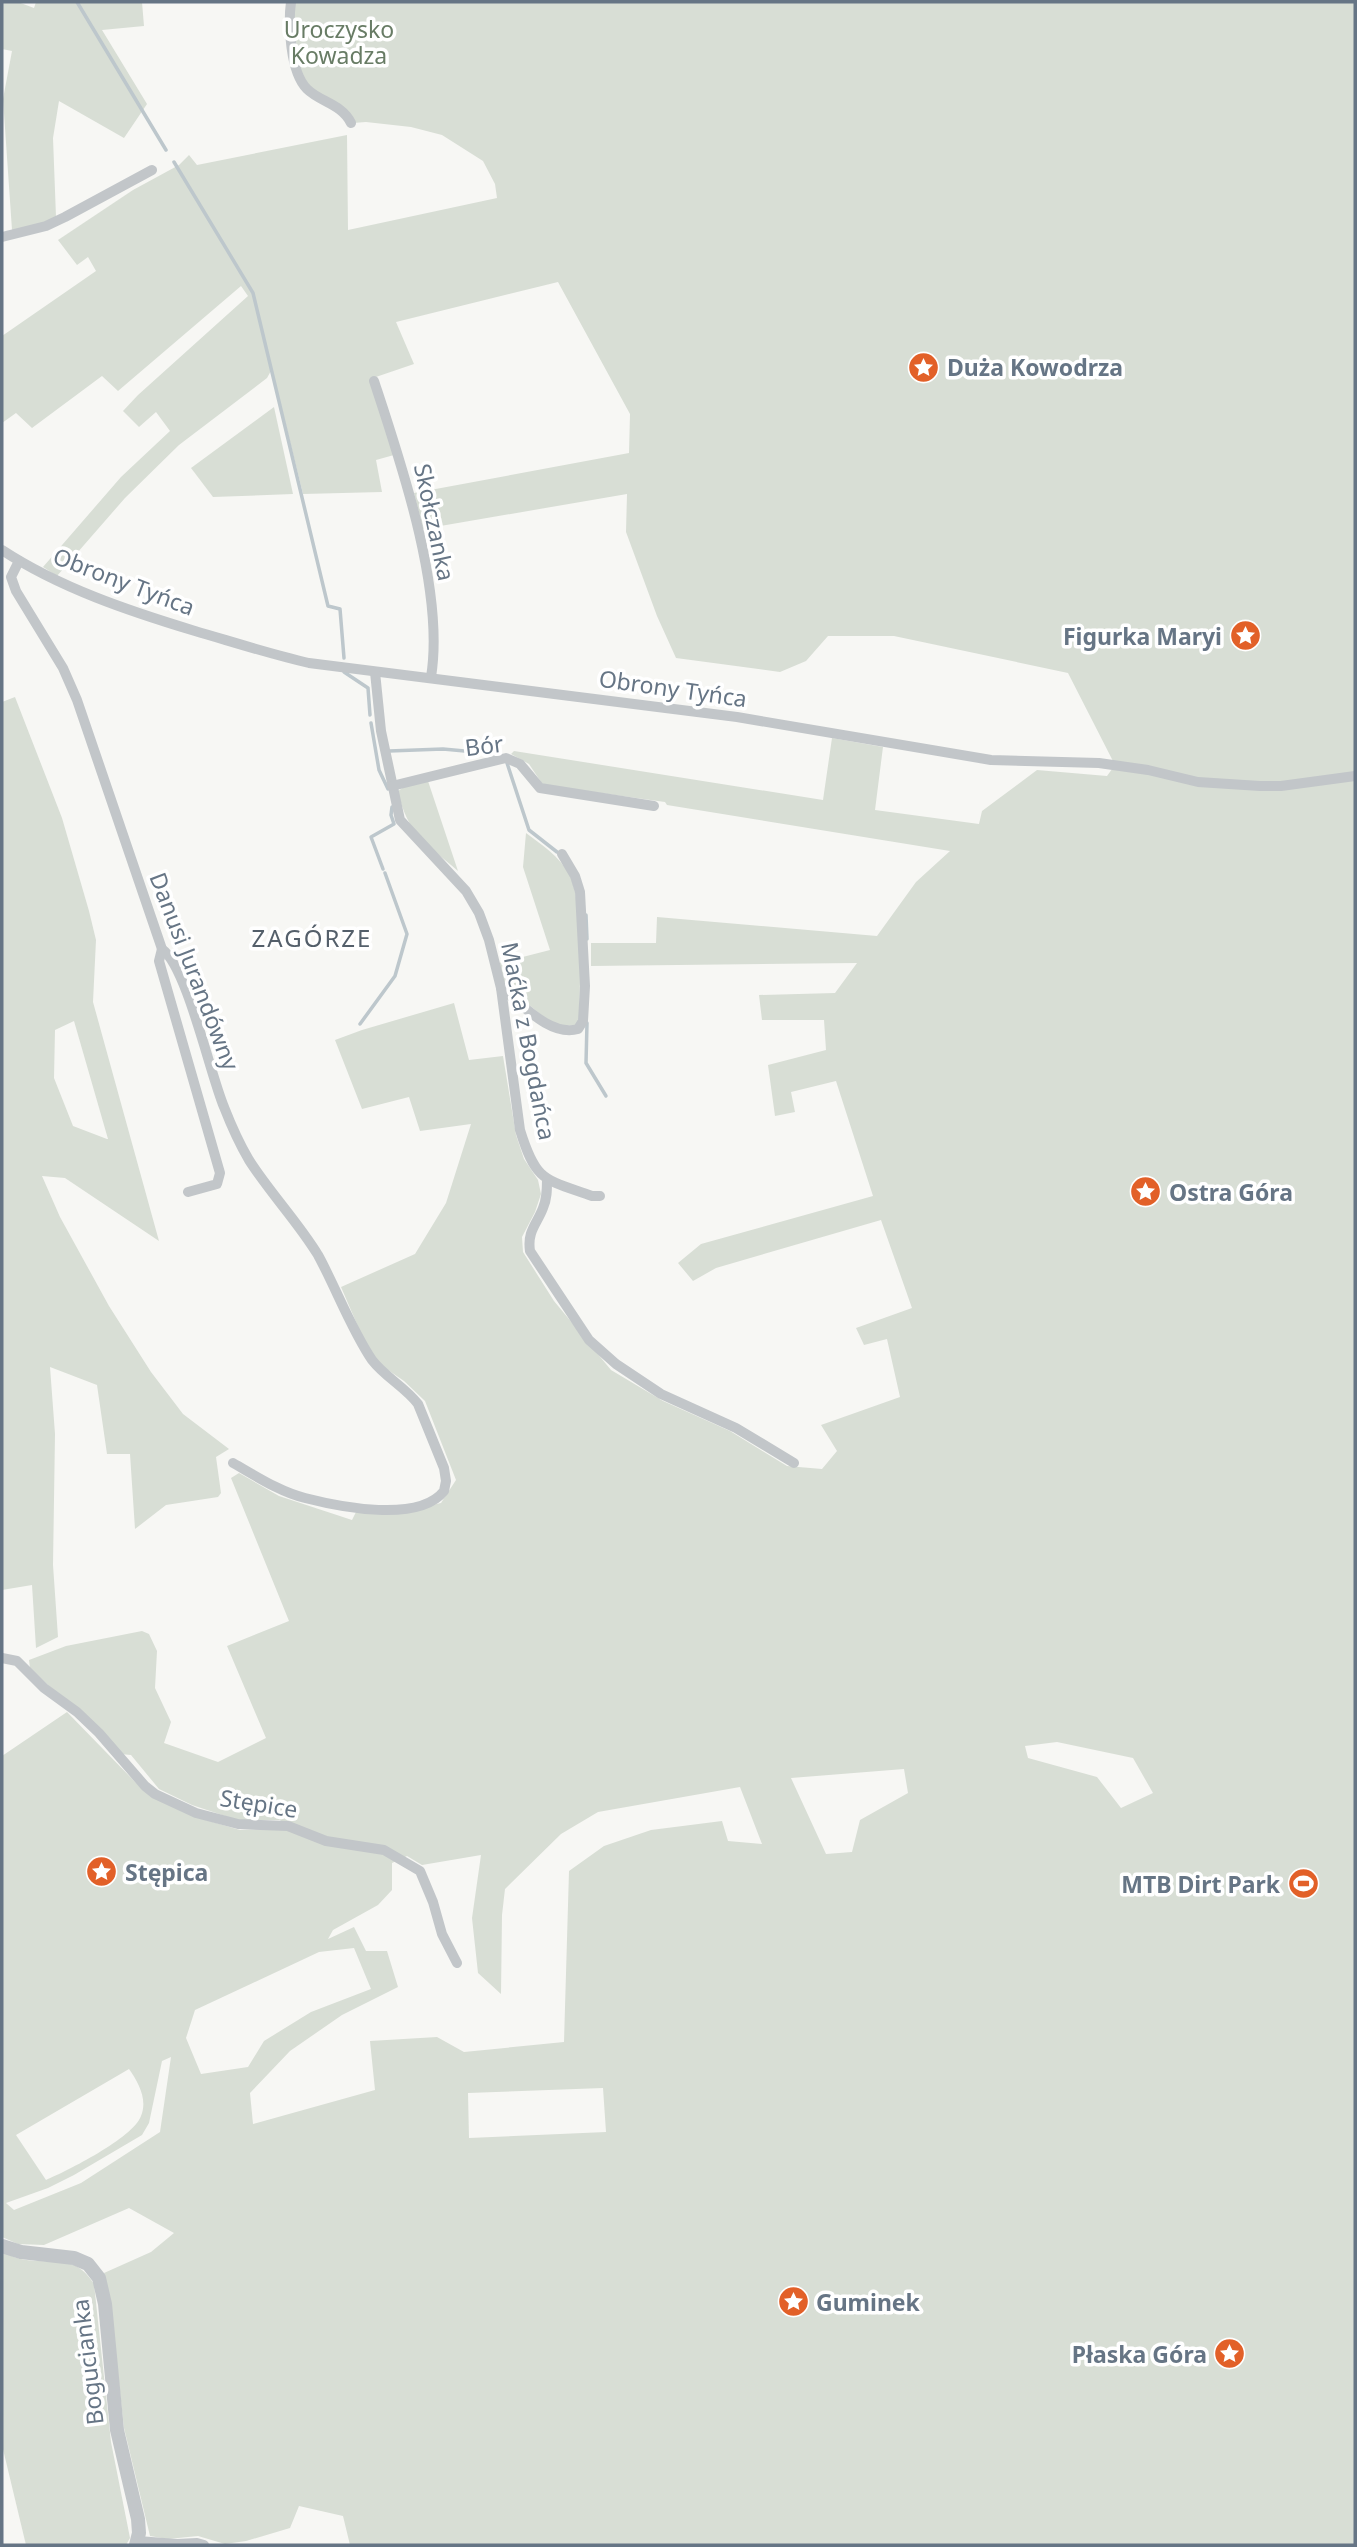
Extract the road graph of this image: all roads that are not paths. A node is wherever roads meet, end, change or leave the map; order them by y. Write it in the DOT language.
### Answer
graph roads {
  1 [pos="291,2"];
  2 [pos="351,122"];
  3 [pos="152,170"];
  4 [pos="2,237"];
  5 [pos="374,381"];
  6 [pos="2,550"];
  7 [pos="19,561"];
  8 [pos="7,578"];
  9 [pos="375,672"];
  10 [pos="431,677"];
  11 [pos="1355,776"];
  12 [pos="392,786"];
  13 [pos="654,806"];
  14 [pos="562,854"];
  15 [pos="162,949"];
  16 [pos="501,988"];
  17 [pos="547,1180"];
  18 [pos="188,1192"];
  19 [pos="600,1196"];
  20 [pos="233,1464"];
  21 [pos="794,1464"];
  22 [pos="2,1658"];
  23 [pos="457,1963"];
  24 [pos="2,2246"];
  25 [pos="137,2543"];
  26 [pos="204,2545"];
  1 -- 2 [label="street"];
  3 -- 4 [label="street"];
  5 -- 10 [label="street, Skołczanka"];
  6 -- 7 [label="street, Obrony Tyńca"];
  7 -- 8 [label="street, Danusi Jurandówny"];
  7 -- 9 [label="street, Obrony Tyńca"];
  8 -- 15 [label="street, Danusi Jurandówny"];
  9 -- 10 [label="street, Obrony Tyńca"];
  9 -- 12 [label="street, Maćka z Bogdańca"];
  10 -- 11 [label="street, Obrony Tyńca"];
  12 -- 13 [label="street, Bór"];
  12 -- 16 [label="street, Maćka z Bogdańca"];
  14 -- 16 [label="street"];
  15 -- 18 [label="street"];
  15 -- 20 [label="street, Danusi Jurandówny"];
  16 -- 17 [label="street, Maćka z Bogdańca"];
  17 -- 19 [label="street"];
  17 -- 21 [label="street"];
  22 -- 23 [label="street, Stępice"];
  24 -- 25 [label="street, Bogucianka"];
  25 -- 26 [label="street"];
}
